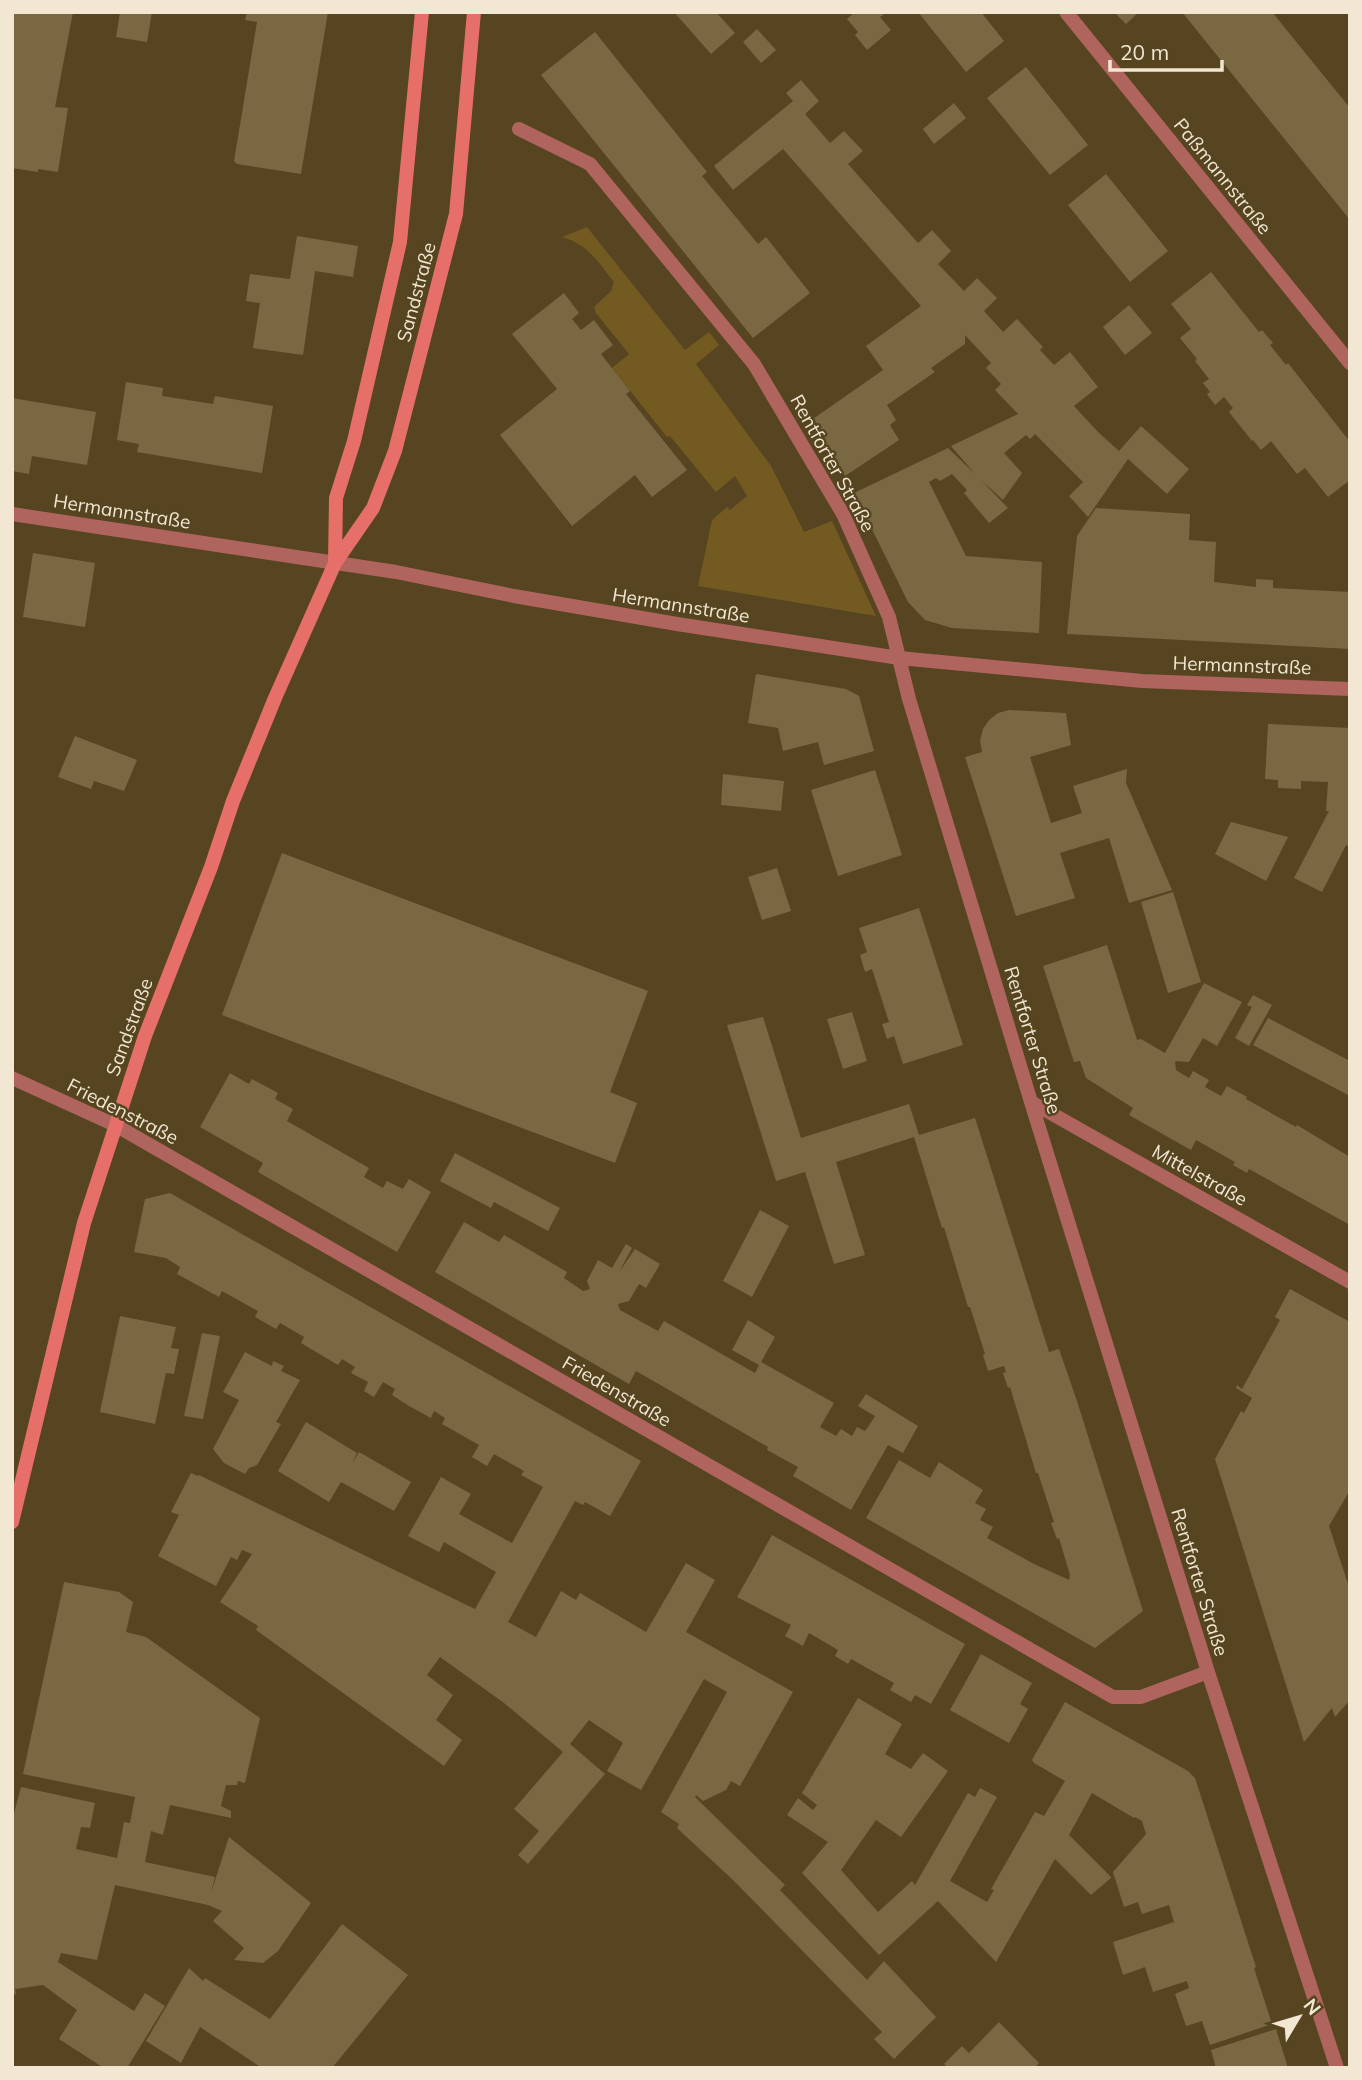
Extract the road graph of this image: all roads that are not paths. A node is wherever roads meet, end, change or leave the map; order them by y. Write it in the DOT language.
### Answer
graph roads {
  1 [pos="422,12"];
  2 [pos="474,12"];
  3 [pos="1066,12"];
  4 [pos="519,129"];
  5 [pos="1350,363"];
  6 [pos="12,514"];
  7 [pos="335,563"];
  8 [pos="899,658"];
  9 [pos="1350,689"];
  10 [pos="12,1078"];
  11 [pos="1031,1102"];
  12 [pos="115,1125"];
  13 [pos="1350,1282"];
  14 [pos="12,1522"];
  15 [pos="1208,1672"];
  16 [pos="1337,2068"];
  1 -- 7 [label="main road, Sandstraße"];
  2 -- 7 [label="main road, Sandstraße"];
  3 -- 5 [label="street, Paßmannstraße"];
  4 -- 8 [label="street, Rentforter Straße"];
  6 -- 7 [label="street, Hermannstraße"];
  7 -- 8 [label="street, Hermannstraße"];
  7 -- 12 [label="main road, Sandstraße"];
  8 -- 9 [label="street, Hermannstraße"];
  8 -- 11 [label="street, Rentforter Straße"];
  10 -- 12 [label="street, Friedenstraße"];
  11 -- 13 [label="street, Mittelstraße"];
  11 -- 15 [label="street, Rentforter Straße"];
  12 -- 14 [label="main road, Sandstraße"];
  12 -- 15 [label="street, Friedenstraße"];
  15 -- 16 [label="street, Rentforter Straße"];
}
